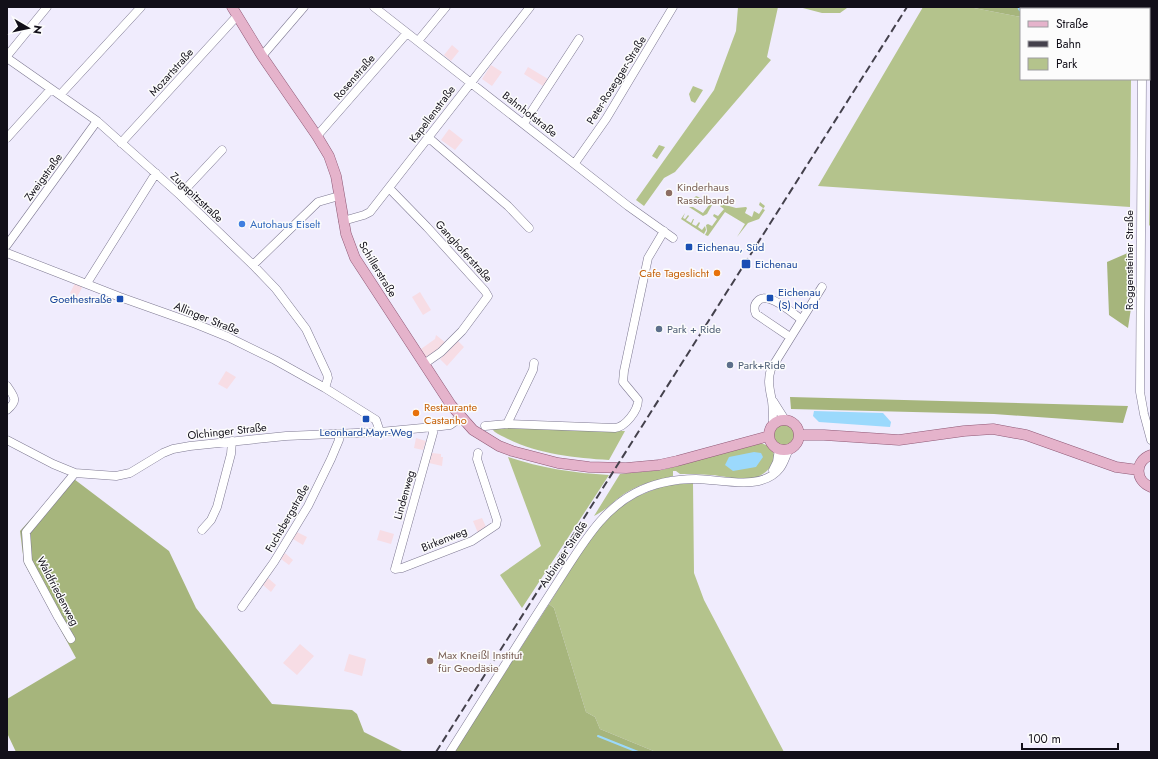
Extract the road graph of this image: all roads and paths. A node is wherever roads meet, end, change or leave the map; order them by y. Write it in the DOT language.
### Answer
graph roads {
  1 [pos="47,7"];
  2 [pos="141,7"];
  3 [pos="304,7"];
  4 [pos="374,7"];
  5 [pos="446,7"];
  6 [pos="530,7"];
  7 [pos="673,7"];
  8 [pos="235,11"];
  9 [pos="407,33"];
  10 [pos="579,39"];
  11 [pos="418,42"];
  12 [pos="262,56"];
  13 [pos="7,57"];
  14 [pos="1142,80"];
  15 [pos="471,82"];
  16 [pos="51,90"];
  17 [pos="60,95"];
  18 [pos="97,121"];
  19 [pos="524,123"];
  20 [pos="317,136"];
  21 [pos="7,138"];
  22 [pos="429,138"];
  23 [pos="121,143"];
  24 [pos="222,150"];
  25 [pos="575,163"];
  26 [pos="156,173"];
  27 [pos="389,188"];
  28 [pos="180,195"];
  29 [pos="339,196"];
  30 [pos="343,221"];
  31 [pos="529,228"];
  32 [pos="664,231"];
  33 [pos="673,238"];
  34 [pos="7,245"];
  35 [pos="7,253"];
  36 [pos="253,264"];
  37 [pos="87,283"];
  38 [pos="822,287"];
  39 [pos="801,319"];
  40 [pos="790,337"];
  41 [pos="534,363"];
  42 [pos="424,364"];
  43 [pos="7,386"];
  44 [pos="324,388"];
  45 [pos="772,399"];
  46 [pos="7,410"];
  47 [pos="461,417"];
  48 [pos="785,420"];
  49 [pos="507,424"];
  50 [pos="773,425"];
  51 [pos="485,426"];
  52 [pos="433,427"];
  53 [pos="380,432"];
  54 [pos="339,434"];
  55 [pos="799,435"];
  56 [pos="769,436"];
  57 [pos="7,440"];
  58 [pos="1151,440"];
  59 [pos="232,441"];
  60 [pos="784,449"];
  61 [pos="478,453"];
  62 [pos="1151,455"];
  63 [pos="1138,470"];
  64 [pos="75,473"];
  65 [pos="1151,487"];
  66 [pos="202,530"];
  67 [pos="395,569"];
  68 [pos="242,607"];
  69 [pos="71,640"];
  70 [pos="450,752"];
  1 -- 13 [label="street"];
  2 -- 17 [label="street"];
  3 -- 12 [label="street"];
  4 -- 9 [label="street, Bahnhofstraße"];
  5 -- 11 [label="street"];
  6 -- 15 [label="street, Kapellenstraße"];
  7 -- 25 [label="street, Peter-Rosegger-Straße"];
  8 -- 12 [label="main road, Schillerstraße"];
  8 -- 23 [label="street, Mozartstraße"];
  9 -- 11 [label="street, Bahnhofstraße"];
  9 -- 20 [label="street, Rosenstraße"];
  10 -- 19 [label="street"];
  11 -- 15 [label="street, Bahnhofstraße"];
  12 -- 20 [label="main road, Schillerstraße"];
  13 -- 16 [label="street, Zugspitzstraße"];
  14 -- 58 [label="street, Roggensteiner Straße"];
  15 -- 19 [label="street, Bahnhofstraße"];
  15 -- 22 [label="street, Kapellenstraße"];
  16 -- 17 [label="street, Zugspitzstraße"];
  16 -- 21 [label="street"];
  17 -- 18 [label="street, Zugspitzstraße"];
  18 -- 23 [label="street, Zugspitzstraße"];
  18 -- 34 [label="street, Zweigstraße"];
  19 -- 25 [label="street, Bahnhofstraße"];
  20 -- 29 [label="main road, Schillerstraße"];
  22 -- 27 [label="street, Kapellenstraße"];
  22 -- 31 [label="street"];
  23 -- 26 [label="street, Zugspitzstraße"];
  24 -- 28 [label="street"];
  25 -- 32 [label="street, Bahnhofstraße"];
  26 -- 28 [label="street, Zugspitzstraße"];
  26 -- 37 [label="street"];
  27 -- 30 [label="street, Kapellenstraße"];
  27 -- 42 [label="street, Ganghoferstraße"];
  28 -- 36 [label="street, Zugspitzstraße"];
  29 -- 30 [label="main road, Schillerstraße"];
  29 -- 36 [label="street"];
  30 -- 42 [label="main road, Schillerstraße"];
  32 -- 33 [label="street, Bahnhofstraße"];
  32 -- 49 [label="street"];
  35 -- 37 [label="street, Allinger Straße"];
  36 -- 44 [label="street, Zugspitzstraße"];
  37 -- 44 [label="street, Allinger Straße"];
  38 -- 39 [label="street"];
  39 -- 40 [label="street"];
  39 -- 40 [label="street"];
  40 -- 45 [label="street"];
  41 -- 49 [label="street"];
  42 -- 47 [label="main road, Schillerstraße"];
  43 -- 46 [label="street"];
  44 -- 53 [label="street, Allinger Straße"];
  45 -- 48 [label="street"];
  45 -- 50 [label="street"];
  47 -- 52 [label="street, Olchinger Straße"];
  47 -- 56 [label="main road, Schillerstraße"];
  48 -- 50 [label="main road"];
  48 -- 55 [label="main road"];
  49 -- 51 [label="street"];
  50 -- 56 [label="main road"];
  52 -- 53 [label="street, Olchinger Straße"];
  52 -- 67 [label="street, Lindenweg"];
  53 -- 54 [label="street, Olchinger Straße"];
  54 -- 59 [label="street, Olchinger Straße"];
  54 -- 68 [label="street, Fuchsbergstraße"];
  55 -- 60 [label="main road"];
  55 -- 63 [label="main road"];
  56 -- 60 [label="main road"];
  57 -- 64 [label="street, Olchinger Straße"];
  59 -- 64 [label="street, Olchinger Straße"];
  59 -- 66 [label="street"];
  60 -- 70 [label="street, Aubinger Straße"];
  61 -- 67 [label="street, Birkenweg"];
  62 -- 63 [label="main road"];
  63 -- 65 [label="main road"];
  64 -- 69 [label="street, Waldfriedenweg"];
}
